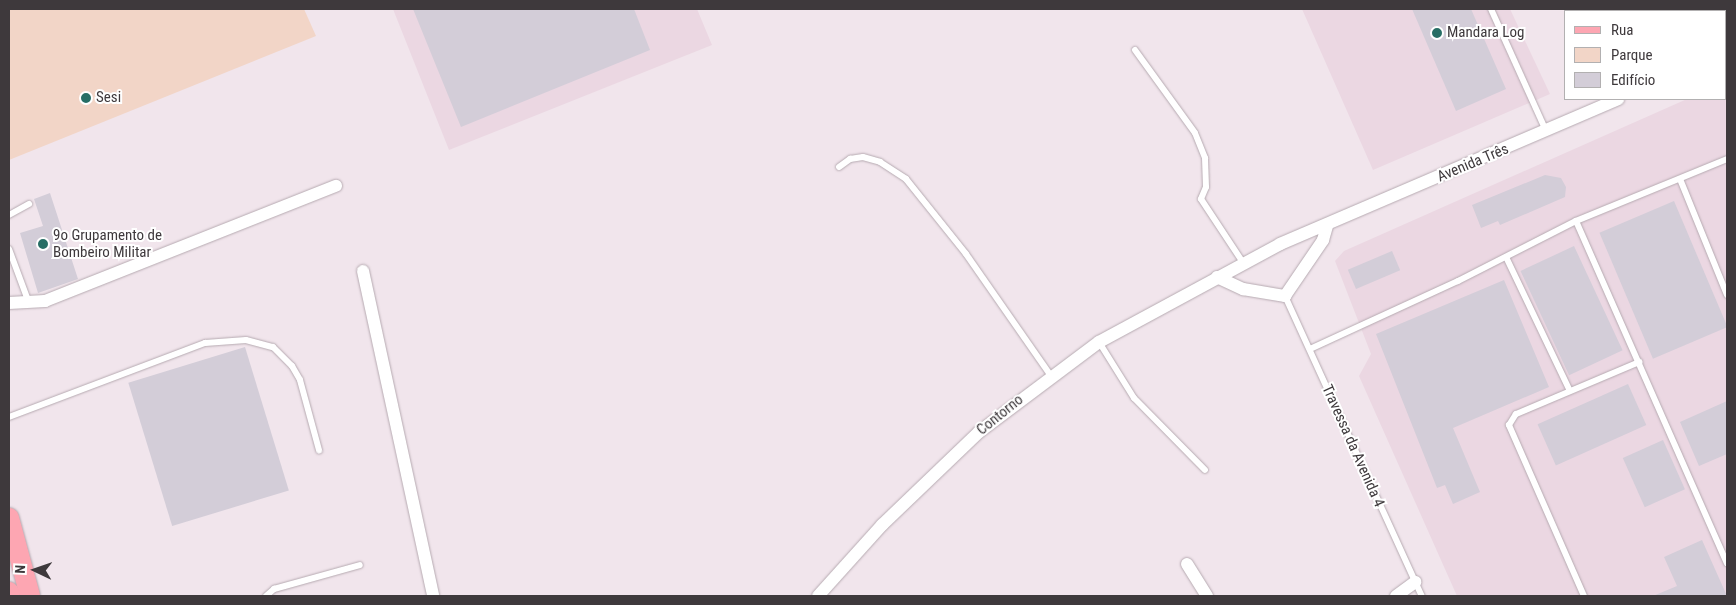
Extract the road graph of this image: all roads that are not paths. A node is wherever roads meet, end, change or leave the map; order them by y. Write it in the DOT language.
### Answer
graph roads {
  1 [pos="1491,9"];
  2 [pos="1135,50"];
  3 [pos="1616,100"];
  4 [pos="1546,131"];
  5 [pos="1727,159"];
  6 [pos="839,167"];
  7 [pos="1680,179"];
  8 [pos="336,186"];
  9 [pos="29,204"];
  10 [pos="9,215"];
  11 [pos="1576,221"];
  12 [pos="1327,226"];
  13 [pos="9,248"];
  14 [pos="1506,257"];
  15 [pos="1244,264"];
  16 [pos="363,271"];
  17 [pos="1217,277"];
  18 [pos="1727,294"];
  19 [pos="1285,296"];
  20 [pos="9,303"];
  21 [pos="29,304"];
  22 [pos="1099,342"];
  23 [pos="1310,348"];
  24 [pos="1639,362"];
  25 [pos="1051,376"];
  26 [pos="1570,391"];
  27 [pos="9,417"];
  28 [pos="319,450"];
  29 [pos="1205,470"];
  30 [pos="9,518"];
  31 [pos="1727,563"];
  32 [pos="1187,564"];
  33 [pos="360,565"];
  34 [pos="1415,582"];
  35 [pos="9,592"];
  36 [pos="10,596"];
  37 [pos="30,596"];
  38 [pos="266,596"];
  39 [pos="433,596"];
  40 [pos="818,596"];
  41 [pos="1207,596"];
  42 [pos="1396,596"];
  43 [pos="1422,596"];
  44 [pos="1584,596"];
  1 -- 4 [label="lane"];
  2 -- 15 [label="lane"];
  3 -- 4 [label="street, Avenida Três"];
  4 -- 12 [label="street, Avenida Três"];
  5 -- 7 [label="lane"];
  6 -- 25 [label="lane"];
  7 -- 11 [label="lane"];
  7 -- 18 [label="lane"];
  8 -- 21 [label="street"];
  9 -- 10 [label="lane"];
  11 -- 14 [label="lane"];
  11 -- 24 [label="lane"];
  12 -- 15 [label="street, Avenida Três"];
  12 -- 19 [label="street"];
  13 -- 21 [label="lane"];
  14 -- 23 [label="lane"];
  14 -- 26 [label="lane"];
  15 -- 17 [label="street, Contorno"];
  16 -- 39 [label="street"];
  17 -- 19 [label="street"];
  17 -- 22 [label="street, Contorno"];
  19 -- 23 [label="lane, Travessa da Avenida 4"];
  20 -- 21 [label="street"];
  22 -- 25 [label="street, Contorno"];
  22 -- 29 [label="lane"];
  23 -- 34 [label="lane, Travessa da Avenida 4"];
  24 -- 26 [label="lane"];
  24 -- 31 [label="lane"];
  25 -- 40 [label="street, Contorno"];
  26 -- 44 [label="lane"];
  27 -- 28 [label="lane"];
  30 -- 37 [label="main road"];
  32 -- 41 [label="street"];
  33 -- 38 [label="lane"];
  34 -- 42 [label="street"];
  34 -- 43 [label="lane, Travessa da Avenida 4"];
  35 -- 36 [label="main road"];
}
